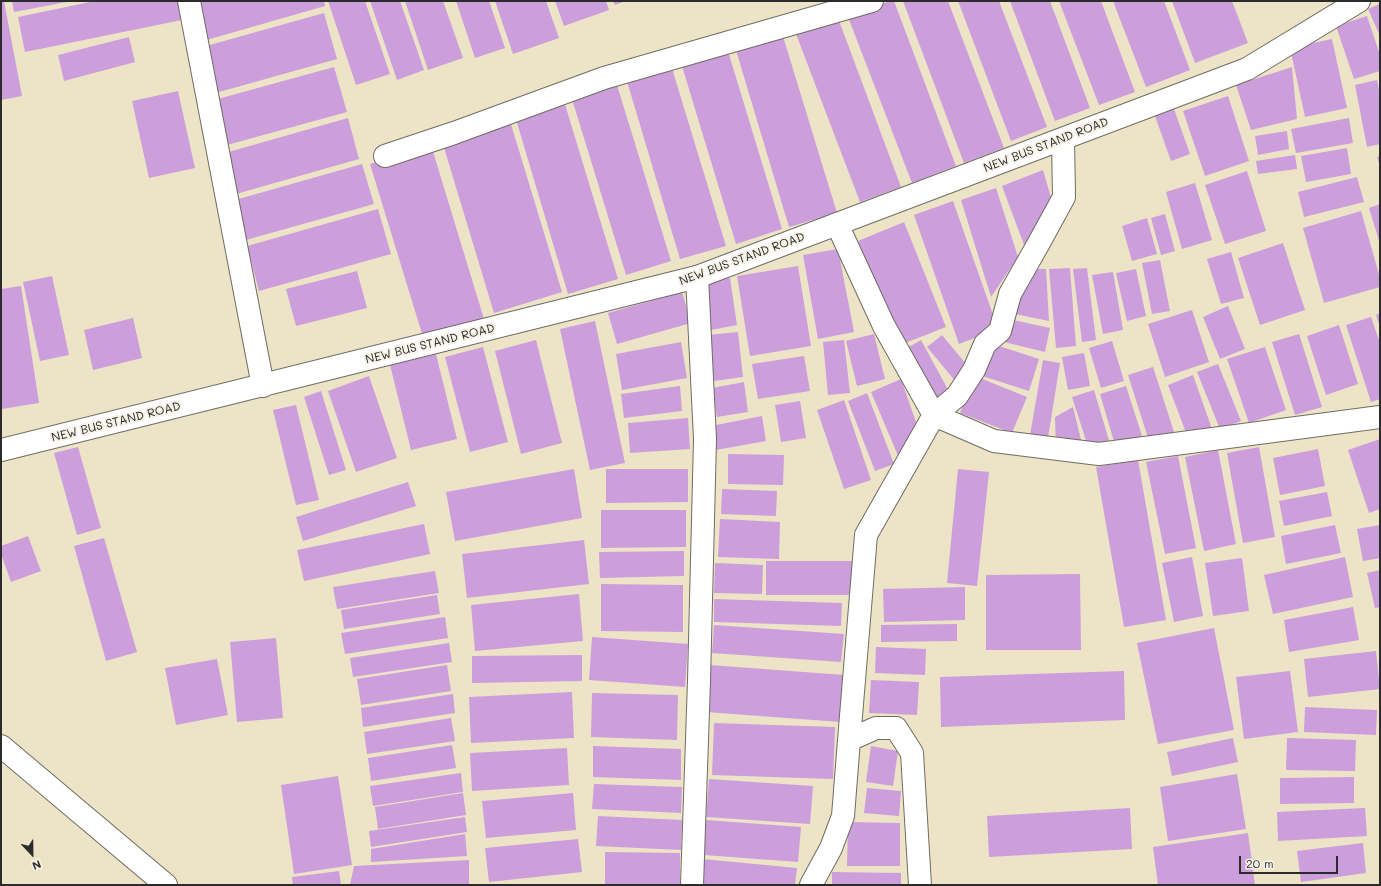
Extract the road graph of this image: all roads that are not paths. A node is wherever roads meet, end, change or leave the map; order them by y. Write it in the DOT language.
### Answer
graph roads {
  1 [pos="189,1"];
  2 [pos="872,1"];
  3 [pos="1359,1"];
  4 [pos="1063,139"];
  5 [pos="385,156"];
  6 [pos="837,224"];
  7 [pos="697,277"];
  8 [pos="263,386"];
  9 [pos="934,415"];
  10 [pos="1380,417"];
  11 [pos="1,450"];
  12 [pos="849,740"];
  13 [pos="1,746"];
  14 [pos="160,883"];
  15 [pos="692,885"];
  16 [pos="811,885"];
  17 [pos="920,885"];
  1 -- 8 [label="main road"];
  2 -- 5 [label="main road"];
  3 -- 4 [label="main road, NEW BUS STAND ROAD"];
  4 -- 6 [label="main road, NEW BUS STAND ROAD"];
  4 -- 9 [label="main road"];
  6 -- 7 [label="main road, NEW BUS STAND ROAD"];
  6 -- 9 [label="main road"];
  7 -- 8 [label="main road, NEW BUS STAND ROAD"];
  7 -- 15 [label="main road"];
  8 -- 11 [label="main road, NEW BUS STAND ROAD"];
  9 -- 10 [label="main road"];
  9 -- 12 [label="main road"];
  12 -- 16 [label="main road"];
  12 -- 17 [label="main road"];
  13 -- 14 [label="main road"];
}
